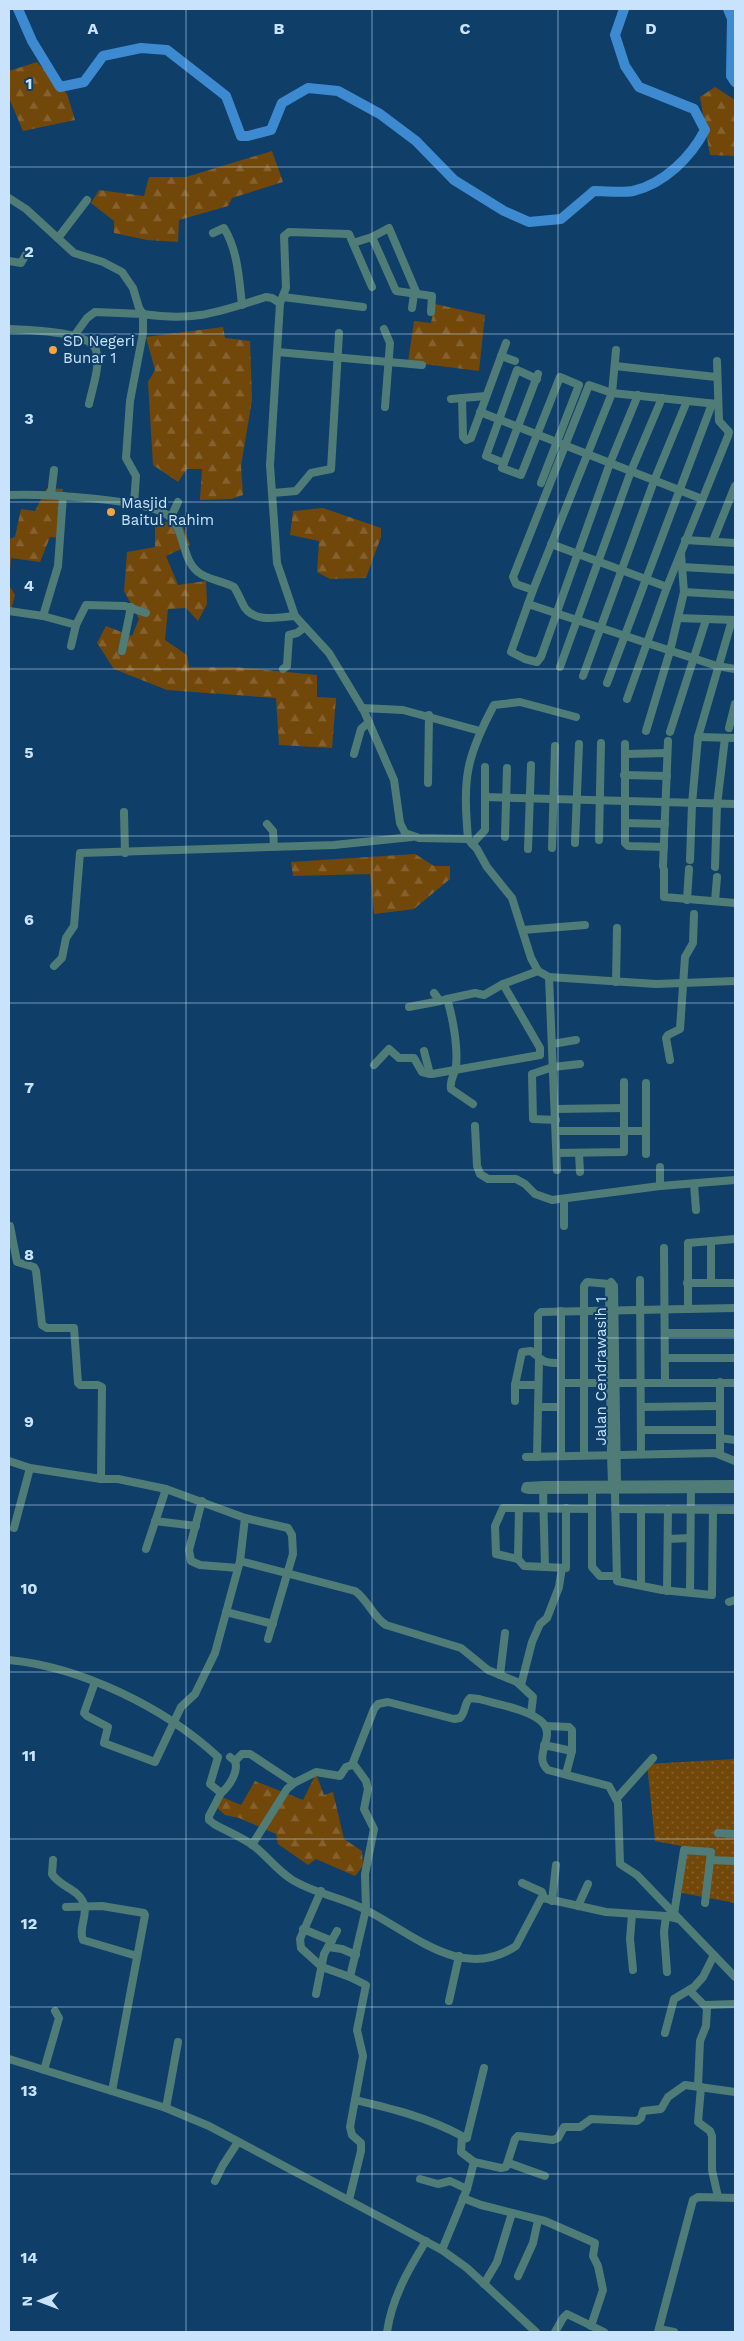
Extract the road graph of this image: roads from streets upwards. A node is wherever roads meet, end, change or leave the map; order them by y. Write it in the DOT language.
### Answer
graph roads {
  1 [pos="10,198"];
  2 [pos="87,200"];
  3 [pos="9,208"];
  4 [pos="213,233"];
  5 [pos="372,237"];
  6 [pos="58,238"];
  7 [pos="353,243"];
  8 [pos="28,251"];
  9 [pos="9,261"];
  10 [pos="372,287"];
  11 [pos="415,294"];
  12 [pos="281,300"];
  13 [pos="242,305"];
  14 [pos="363,307"];
  15 [pos="412,308"];
  16 [pos="431,312"];
  17 [pos="143,314"];
  18 [pos="9,329"];
  19 [pos="384,329"];
  20 [pos="339,334"];
  21 [pos="74,336"];
  22 [pos="506,343"];
  23 [pos="616,350"];
  24 [pos="277,352"];
  25 [pos="338,356"];
  26 [pos="501,356"];
  27 [pos="516,361"];
  28 [pos="717,361"];
  29 [pos="389,362"];
  30 [pos="422,365"];
  31 [pos="615,366"];
  32 [pos="716,377"];
  33 [pos="612,393"];
  34 [pos="638,395"];
  35 [pos="486,396"];
  36 [pos="462,398"];
  37 [pos="662,398"];
  38 [pos="451,399"];
  39 [pos="687,401"];
  40 [pos="89,404"];
  41 [pos="715,404"];
  42 [pos="385,407"];
  43 [pos="480,412"];
  44 [pos="498,419"];
  45 [pos="518,427"];
  46 [pos="537,434"];
  47 [pos="560,444"];
  48 [pos="587,454"];
  49 [pos="504,463"];
  50 [pos="610,463"];
  51 [pos="54,470"];
  52 [pos="631,471"];
  53 [pos="654,481"];
  54 [pos="541,482"];
  55 [pos="735,486"];
  56 [pos="679,490"];
  57 [pos="273,493"];
  58 [pos="9,495"];
  59 [pos="51,495"];
  60 [pos="63,496"];
  61 [pos="702,499"];
  62 [pos="178,502"];
  63 [pos="134,504"];
  64 [pos="171,517"];
  65 [pos="685,540"];
  66 [pos="713,541"];
  67 [pos="735,542"];
  68 [pos="551,544"];
  69 [pos="681,549"];
  70 [pos="577,554"];
  71 [pos="598,561"];
  72 [pos="682,567"];
  73 [pos="621,570"];
  74 [pos="735,570"];
  75 [pos="646,579"];
  76 [pos="667,587"];
  77 [pos="533,590"];
  78 [pos="684,592"];
  79 [pos="735,595"];
  80 [pos="528,604"];
  81 [pos="131,607"];
  82 [pos="9,610"];
  83 [pos="146,613"];
  84 [pos="556,614"];
  85 [pos="43,616"];
  86 [pos="295,616"];
  87 [pos="678,618"];
  88 [pos="577,620"];
  89 [pos="706,620"];
  90 [pos="734,620"];
  91 [pos="76,626"];
  92 [pos="305,627"];
  93 [pos="600,628"];
  94 [pos="625,636"];
  95 [pos="646,643"];
  96 [pos="71,646"];
  97 [pos="122,651"];
  98 [pos="670,651"];
  99 [pos="694,658"];
  100 [pos="718,666"];
  101 [pos="560,667"];
  102 [pos="284,669"];
  103 [pos="735,669"];
  104 [pos="583,676"];
  105 [pos="607,683"];
  106 [pos="627,700"];
  107 [pos="735,704"];
  108 [pos="362,708"];
  109 [pos="429,715"];
  110 [pos="576,718"];
  111 [pos="733,719"];
  112 [pos="369,722"];
  113 [pos="729,728"];
  114 [pos="480,731"];
  115 [pos="646,731"];
  116 [pos="670,732"];
  117 [pos="698,737"];
  118 [pos="725,738"];
  119 [pos="735,738"];
  120 [pos="668,741"];
  121 [pos="601,743"];
  122 [pos="579,744"];
  123 [pos="626,744"];
  124 [pos="555,746"];
  125 [pos="668,753"];
  126 [pos="354,754"];
  127 [pos="625,754"];
  128 [pos="531,765"];
  129 [pos="485,767"];
  130 [pos="507,768"];
  131 [pos="624,775"];
  132 [pos="667,776"];
  133 [pos="428,783"];
  134 [pos="485,797"];
  135 [pos="506,798"];
  136 [pos="530,799"];
  137 [pos="600,799"];
  138 [pos="553,800"];
  139 [pos="577,800"];
  140 [pos="625,801"];
  141 [pos="666,803"];
  142 [pos="692,804"];
  143 [pos="718,804"];
  144 [pos="735,804"];
  145 [pos="124,812"];
  146 [pos="626,822"];
  147 [pos="268,824"];
  148 [pos="665,824"];
  149 [pos="412,837"];
  150 [pos="505,837"];
  151 [pos="600,840"];
  152 [pos="470,842"];
  153 [pos="575,843"];
  154 [pos="274,846"];
  155 [pos="664,847"];
  156 [pos="552,848"];
  157 [pos="528,849"];
  158 [pos="125,853"];
  159 [pos="690,860"];
  160 [pos="715,867"];
  161 [pos="690,869"];
  162 [pos="717,877"];
  163 [pos="687,900"];
  164 [pos="715,901"];
  165 [pos="735,903"];
  166 [pos="694,914"];
  167 [pos="585,924"];
  168 [pos="617,928"];
  169 [pos="523,930"];
  170 [pos="54,966"];
  171 [pos="538,971"];
  172 [pos="549,977"];
  173 [pos="735,981"];
  174 [pos="616,982"];
  175 [pos="504,984"];
  176 [pos="683,984"];
  177 [pos="434,993"];
  178 [pos="443,1000"];
  179 [pos="409,1007"];
  180 [pos="576,1040"];
  181 [pos="552,1044"];
  182 [pos="424,1051"];
  183 [pos="670,1060"];
  184 [pos="580,1064"];
  185 [pos="374,1065"];
  186 [pos="552,1067"];
  187 [pos="456,1070"];
  188 [pos="430,1074"];
  189 [pos="624,1082"];
  190 [pos="646,1082"];
  191 [pos="473,1104"];
  192 [pos="624,1108"];
  193 [pos="555,1109"];
  194 [pos="556,1120"];
  195 [pos="475,1126"];
  196 [pos="625,1130"];
  197 [pos="556,1131"];
  198 [pos="646,1131"];
  199 [pos="557,1153"];
  200 [pos="580,1153"];
  201 [pos="646,1154"];
  202 [pos="660,1167"];
  203 [pos="557,1170"];
  204 [pos="580,1172"];
  205 [pos="735,1180"];
  206 [pos="694,1184"];
  207 [pos="660,1186"];
  208 [pos="564,1200"];
  209 [pos="696,1210"];
  210 [pos="10,1226"];
  211 [pos="564,1226"];
  212 [pos="735,1239"];
  213 [pos="711,1242"];
  214 [pos="664,1248"];
  215 [pos="640,1280"];
  216 [pos="687,1283"];
  217 [pos="711,1283"];
  218 [pos="735,1283"];
  219 [pos="735,1308"];
  220 [pos="640,1309"];
  221 [pos="665,1309"];
  222 [pos="688,1309"];
  223 [pos="560,1310"];
  224 [pos="584,1310"];
  225 [pos="612,1310"];
  226 [pos="665,1333"];
  227 [pos="735,1333"];
  228 [pos="538,1356"];
  229 [pos="665,1358"];
  230 [pos="735,1358"];
  231 [pos="561,1363"];
  232 [pos="613,1382"];
  233 [pos="641,1382"];
  234 [pos="665,1382"];
  235 [pos="720,1382"];
  236 [pos="561,1383"];
  237 [pos="584,1383"];
  238 [pos="735,1383"];
  239 [pos="515,1385"];
  240 [pos="538,1386"];
  241 [pos="515,1401"];
  242 [pos="561,1406"];
  243 [pos="720,1406"];
  244 [pos="641,1407"];
  245 [pos="538,1408"];
  246 [pos="641,1430"];
  247 [pos="720,1434"];
  248 [pos="735,1440"];
  249 [pos="641,1453"];
  250 [pos="613,1454"];
  251 [pos="720,1454"];
  252 [pos="584,1455"];
  253 [pos="561,1456"];
  254 [pos="526,1457"];
  255 [pos="537,1457"];
  256 [pos="9,1461"];
  257 [pos="735,1461"];
  258 [pos="30,1468"];
  259 [pos="101,1479"];
  260 [pos="735,1484"];
  261 [pos="691,1487"];
  262 [pos="166,1488"];
  263 [pos="615,1488"];
  264 [pos="592,1489"];
  265 [pos="735,1489"];
  266 [pos="543,1490"];
  267 [pos="202,1501"];
  268 [pos="519,1508"];
  269 [pos="543,1508"];
  270 [pos="566,1508"];
  271 [pos="591,1509"];
  272 [pos="615,1509"];
  273 [pos="641,1509"];
  274 [pos="668,1510"];
  275 [pos="691,1510"];
  276 [pos="713,1510"];
  277 [pos="735,1510"];
  278 [pos="245,1518"];
  279 [pos="155,1521"];
  280 [pos="196,1526"];
  281 [pos="14,1528"];
  282 [pos="690,1538"];
  283 [pos="668,1539"];
  284 [pos="146,1549"];
  285 [pos="518,1559"];
  286 [pos="239,1565"];
  287 [pos="545,1567"];
  288 [pos="562,1568"];
  289 [pos="288,1574"];
  290 [pos="617,1576"];
  291 [pos="641,1586"];
  292 [pos="667,1590"];
  293 [pos="690,1592"];
  294 [pos="226,1612"];
  295 [pos="273,1624"];
  296 [pos="505,1633"];
  297 [pos="268,1639"];
  298 [pos="9,1660"];
  299 [pos="500,1675"];
  300 [pos="96,1682"];
  301 [pos="521,1685"];
  302 [pos="531,1714"];
  303 [pos="173,1723"];
  304 [pos="546,1726"];
  305 [pos="544,1745"];
  306 [pos="572,1751"];
  307 [pos="653,1758"];
  308 [pos="352,1765"];
  309 [pos="566,1774"];
  310 [pos="294,1783"];
  311 [pos="221,1793"];
  312 [pos="617,1798"];
  313 [pos="718,1833"];
  314 [pos="735,1833"];
  315 [pos="252,1845"];
  316 [pos="53,1860"];
  317 [pos="710,1860"];
  318 [pos="735,1861"];
  319 [pos="556,1865"];
  320 [pos="522,1883"];
  321 [pos="588,1884"];
  322 [pos="321,1891"];
  323 [pos="543,1898"];
  324 [pos="552,1901"];
  325 [pos="705,1903"];
  326 [pos="578,1906"];
  327 [pos="85,1907"];
  328 [pos="66,1908"];
  329 [pos="366,1909"];
  330 [pos="632,1914"];
  331 [pos="673,1916"];
  332 [pos="303,1929"];
  333 [pos="337,1931"];
  334 [pos="330,1944"];
  335 [pos="356,1955"];
  336 [pos="714,1955"];
  337 [pos="137,1956"];
  338 [pos="458,1956"];
  339 [pos="322,1967"];
  340 [pos="633,1970"];
  341 [pos="667,1972"];
  342 [pos="350,1977"];
  343 [pos="735,1977"];
  344 [pos="689,1990"];
  345 [pos="316,1994"];
  346 [pos="449,2001"];
  347 [pos="735,2004"];
  348 [pos="706,2005"];
  349 [pos="55,2011"];
  350 [pos="664,2033"];
  351 [pos="178,2042"];
  352 [pos="9,2059"];
  353 [pos="484,2068"];
  354 [pos="44,2070"];
  355 [pos="699,2086"];
  356 [pos="112,2091"];
  357 [pos="735,2092"];
  358 [pos="355,2100"];
  359 [pos="166,2108"];
  360 [pos="463,2139"];
  361 [pos="238,2142"];
  362 [pos="474,2162"];
  363 [pos="509,2164"];
  364 [pos="545,2176"];
  365 [pos="420,2179"];
  366 [pos="215,2181"];
  367 [pos="467,2189"];
  368 [pos="718,2197"];
  369 [pos="463,2198"];
  370 [pos="735,2198"];
  371 [pos="349,2200"];
  372 [pos="512,2213"];
  373 [pos="538,2220"];
  374 [pos="426,2241"];
  375 [pos="442,2250"];
  376 [pos="518,2276"];
  377 [pos="484,2284"];
  378 [pos="591,2326"];
  379 [pos="658,2331"];
  380 [pos="387,2332"];
  381 [pos="536,2332"];
  382 [pos="555,2332"];
  383 [pos="604,2332"];
  384 [pos="674,2332"];
  1 -- 3 [label="street"];
  1 -- 6 [label="street"];
  2 -- 6 [label="street"];
  4 -- 13 [label="street"];
  5 -- 7 [label="street"];
  5 -- 11 [label="street"];
  5 -- 11 [label="street"];
  6 -- 17 [label="street"];
  7 -- 10 [label="street"];
  7 -- 12 [label="street"];
  8 -- 9 [label="street"];
  11 -- 15 [label="street"];
  11 -- 16 [label="street"];
  12 -- 13 [label="street"];
  12 -- 14 [label="street"];
  12 -- 24 [label="street"];
  13 -- 17 [label="street"];
  17 -- 21 [label="street"];
  17 -- 63 [label="street"];
  18 -- 21 [label="street"];
  19 -- 29 [label="street"];
  20 -- 25 [label="street"];
  21 -- 40 [label="street"];
  22 -- 26 [label="street"];
  23 -- 31 [label="street"];
  24 -- 25 [label="street"];
  24 -- 57 [label="street"];
  25 -- 29 [label="street"];
  25 -- 57 [label="street"];
  26 -- 27 [label="street"];
  26 -- 35 [label="street"];
  28 -- 32 [label="street"];
  29 -- 30 [label="street"];
  29 -- 42 [label="street"];
  31 -- 32 [label="street"];
  31 -- 33 [label="street"];
  32 -- 41 [label="street"];
  33 -- 34 [label="street"];
  33 -- 47 [label="street"];
  33 -- 48 [label="street"];
  34 -- 37 [label="street"];
  34 -- 50 [label="street"];
  35 -- 36 [label="street"];
  35 -- 43 [label="street"];
  36 -- 38 [label="street"];
  36 -- 43 [label="street"];
  37 -- 39 [label="street"];
  37 -- 52 [label="street"];
  39 -- 41 [label="street"];
  39 -- 53 [label="street"];
  41 -- 56 [label="street"];
  41 -- 61 [label="street"];
  43 -- 44 [label="street"];
  44 -- 45 [label="street"];
  44 -- 45 [label="street"];
  44 -- 49 [label="street"];
  45 -- 46 [label="street"];
  45 -- 49 [label="street"];
  46 -- 47 [label="street"];
  46 -- 47 [label="street"];
  46 -- 49 [label="street"];
  47 -- 48 [label="street"];
  47 -- 54 [label="street"];
  47 -- 77 [label="street"];
  48 -- 50 [label="street"];
  48 -- 68 [label="street"];
  50 -- 52 [label="street"];
  50 -- 70 [label="street"];
  51 -- 59 [label="street"];
  52 -- 53 [label="street"];
  52 -- 71 [label="street"];
  53 -- 56 [label="street"];
  53 -- 73 [label="street"];
  55 -- 66 [label="street"];
  56 -- 61 [label="street"];
  56 -- 75 [label="street"];
  57 -- 86 [label="street"];
  58 -- 59 [label="street"];
  59 -- 60 [label="street"];
  60 -- 63 [label="street"];
  60 -- 85 [label="street"];
  61 -- 65 [label="street"];
  62 -- 64 [label="street"];
  63 -- 64 [label="street"];
  64 -- 86 [label="street"];
  65 -- 66 [label="street"];
  65 -- 69 [label="street"];
  66 -- 67 [label="street"];
  68 -- 70 [label="street"];
  68 -- 77 [label="street"];
  69 -- 72 [label="street"];
  69 -- 76 [label="street"];
  70 -- 71 [label="street"];
  70 -- 84 [label="street"];
  71 -- 73 [label="street"];
  71 -- 88 [label="street"];
  72 -- 74 [label="street"];
  72 -- 78 [label="street"];
  73 -- 75 [label="street"];
  73 -- 93 [label="street"];
  75 -- 76 [label="street"];
  75 -- 94 [label="street"];
  76 -- 95 [label="street"];
  77 -- 80 [label="street"];
  78 -- 79 [label="street"];
  78 -- 87 [label="street"];
  80 -- 84 [label="street"];
  80 -- 84 [label="street"];
  81 -- 83 [label="street"];
  81 -- 91 [label="street"];
  81 -- 97 [label="street"];
  82 -- 85 [label="street"];
  84 -- 88 [label="street"];
  85 -- 91 [label="street"];
  86 -- 92 [label="street"];
  87 -- 89 [label="street"];
  87 -- 98 [label="street"];
  88 -- 93 [label="street"];
  88 -- 101 [label="street"];
  89 -- 90 [label="street"];
  89 -- 99 [label="street"];
  90 -- 100 [label="street"];
  91 -- 96 [label="street"];
  92 -- 102 [label="street"];
  92 -- 108 [label="street"];
  93 -- 94 [label="street"];
  93 -- 104 [label="street"];
  94 -- 95 [label="street"];
  94 -- 105 [label="street"];
  95 -- 98 [label="street"];
  95 -- 106 [label="street"];
  98 -- 99 [label="street"];
  98 -- 115 [label="street"];
  99 -- 100 [label="street"];
  99 -- 116 [label="street"];
  100 -- 103 [label="street"];
  100 -- 117 [label="street"];
  107 -- 111 [label="street"];
  108 -- 109 [label="street"];
  108 -- 112 [label="street"];
  109 -- 114 [label="street"];
  109 -- 133 [label="street"];
  110 -- 114 [label="street"];
  111 -- 113 [label="street"];
  112 -- 126 [label="street"];
  112 -- 149 [label="street"];
  114 -- 152 [label="street"];
  117 -- 118 [label="street"];
  117 -- 142 [label="street"];
  118 -- 119 [label="street"];
  118 -- 143 [label="street"];
  120 -- 125 [label="street"];
  121 -- 137 [label="street"];
  122 -- 139 [label="street"];
  123 -- 127 [label="street"];
  124 -- 138 [label="street"];
  125 -- 127 [label="street"];
  125 -- 132 [label="street"];
  127 -- 131 [label="street"];
  128 -- 136 [label="street"];
  129 -- 134 [label="street"];
  130 -- 135 [label="street"];
  131 -- 132 [label="street"];
  131 -- 140 [label="street"];
  132 -- 141 [label="street"];
  134 -- 135 [label="street"];
  134 -- 152 [label="street"];
  135 -- 136 [label="street"];
  135 -- 150 [label="street"];
  136 -- 138 [label="street"];
  136 -- 157 [label="street"];
  137 -- 139 [label="street"];
  137 -- 140 [label="street"];
  137 -- 151 [label="street"];
  138 -- 139 [label="street"];
  138 -- 156 [label="street"];
  139 -- 153 [label="street"];
  140 -- 141 [label="street"];
  140 -- 146 [label="street"];
  141 -- 142 [label="street"];
  141 -- 148 [label="street"];
  142 -- 143 [label="street"];
  142 -- 159 [label="street"];
  143 -- 144 [label="street"];
  143 -- 160 [label="street"];
  145 -- 158 [label="street"];
  146 -- 148 [label="street"];
  146 -- 155 [label="street"];
  147 -- 154 [label="street"];
  148 -- 155 [label="street"];
  149 -- 152 [label="street"];
  149 -- 154 [label="street"];
  152 -- 169 [label="street"];
  154 -- 158 [label="street"];
  155 -- 163 [label="street"];
  158 -- 170 [label="street"];
  161 -- 163 [label="street"];
  162 -- 164 [label="street"];
  163 -- 164 [label="street"];
  164 -- 165 [label="street"];
  166 -- 176 [label="street"];
  167 -- 169 [label="street"];
  168 -- 174 [label="street"];
  169 -- 171 [label="street"];
  171 -- 172 [label="street"];
  171 -- 175 [label="street"];
  172 -- 174 [label="street"];
  172 -- 181 [label="street"];
  173 -- 176 [label="street"];
  174 -- 176 [label="street"];
  175 -- 178 [label="street"];
  175 -- 187 [label="street"];
  176 -- 183 [label="street"];
  177 -- 178 [label="street"];
  178 -- 179 [label="street"];
  178 -- 187 [label="street"];
  180 -- 181 [label="street"];
  181 -- 186 [label="street"];
  182 -- 188 [label="street"];
  184 -- 186 [label="street"];
  185 -- 188 [label="street"];
  186 -- 193 [label="street"];
  186 -- 194 [label="street"];
  187 -- 188 [label="street"];
  187 -- 191 [label="street"];
  189 -- 192 [label="street"];
  190 -- 198 [label="street"];
  192 -- 193 [label="street"];
  192 -- 196 [label="street"];
  193 -- 194 [label="street"];
  194 -- 197 [label="street"];
  195 -- 208 [label="street"];
  196 -- 197 [label="street"];
  196 -- 198 [label="street"];
  196 -- 200 [label="street"];
  197 -- 199 [label="street"];
  198 -- 201 [label="street"];
  199 -- 200 [label="street"];
  199 -- 203 [label="street"];
  200 -- 204 [label="street"];
  202 -- 207 [label="street"];
  205 -- 206 [label="street"];
  206 -- 207 [label="street"];
  206 -- 209 [label="street"];
  207 -- 208 [label="street"];
  208 -- 211 [label="street"];
  210 -- 259 [label="street"];
  212 -- 213 [label="street"];
  213 -- 216 [label="street"];
  213 -- 217 [label="street"];
  214 -- 221 [label="street"];
  215 -- 220 [label="street"];
  216 -- 217 [label="street"];
  216 -- 222 [label="street"];
  217 -- 218 [label="street"];
  219 -- 222 [label="street"];
  220 -- 221 [label="street"];
  220 -- 225 [label="street"];
  220 -- 233 [label="street"];
  221 -- 222 [label="street"];
  221 -- 226 [label="street"];
  223 -- 224 [label="street"];
  223 -- 228 [label="street"];
  223 -- 231 [label="street"];
  224 -- 225 [label="street"];
  224 -- 225 [label="street, Jalan Cendrawasih 1"];
  224 -- 237 [label="street"];
  225 -- 232 [label="street, Jalan Cendrawasih 1"];
  226 -- 227 [label="street"];
  226 -- 229 [label="street"];
  228 -- 231 [label="street"];
  228 -- 239 [label="street"];
  228 -- 240 [label="street"];
  229 -- 230 [label="street"];
  229 -- 234 [label="street"];
  231 -- 236 [label="street"];
  232 -- 233 [label="street"];
  232 -- 237 [label="street"];
  232 -- 250 [label="street, Jalan Cendrawasih 1"];
  233 -- 234 [label="street"];
  233 -- 244 [label="street"];
  234 -- 235 [label="street"];
  235 -- 238 [label="street"];
  235 -- 243 [label="street"];
  236 -- 237 [label="street"];
  236 -- 242 [label="street"];
  237 -- 252 [label="street"];
  239 -- 240 [label="street"];
  239 -- 241 [label="street"];
  240 -- 245 [label="street"];
  242 -- 245 [label="street"];
  242 -- 253 [label="street"];
  243 -- 244 [label="street"];
  243 -- 247 [label="street"];
  244 -- 246 [label="street"];
  245 -- 255 [label="street"];
  246 -- 247 [label="street"];
  246 -- 249 [label="street"];
  247 -- 248 [label="street"];
  247 -- 251 [label="street"];
  249 -- 250 [label="street"];
  249 -- 251 [label="street"];
  250 -- 252 [label="street"];
  250 -- 263 [label="street, Jalan Cendrawasih 1"];
  251 -- 257 [label="street"];
  252 -- 253 [label="street"];
  253 -- 255 [label="street"];
  254 -- 255 [label="street"];
  256 -- 258 [label="street"];
  258 -- 259 [label="street"];
  258 -- 281 [label="street"];
  259 -- 262 [label="street"];
  260 -- 261 [label="street"];
  261 -- 263 [label="street"];
  261 -- 265 [label="street"];
  261 -- 275 [label="street"];
  262 -- 267 [label="street"];
  262 -- 279 [label="street"];
  263 -- 264 [label="street"];
  263 -- 266 [label="street"];
  263 -- 272 [label="street, Jalan Cendrawasih 1"];
  264 -- 266 [label="street"];
  264 -- 271 [label="street"];
  266 -- 269 [label="street"];
  267 -- 278 [label="street"];
  267 -- 280 [label="street"];
  268 -- 269 [label="street"];
  268 -- 285 [label="street"];
  268 -- 285 [label="street"];
  269 -- 270 [label="street"];
  269 -- 287 [label="street"];
  270 -- 271 [label="street"];
  270 -- 288 [label="street"];
  271 -- 290 [label="street"];
  272 -- 273 [label="street"];
  272 -- 290 [label="street, Jalan Cendrawasih 1"];
  273 -- 274 [label="street"];
  273 -- 291 [label="street"];
  274 -- 275 [label="street"];
  274 -- 283 [label="street"];
  275 -- 276 [label="street"];
  275 -- 282 [label="street"];
  276 -- 277 [label="street"];
  276 -- 293 [label="street"];
  278 -- 286 [label="street"];
  278 -- 289 [label="street"];
  279 -- 280 [label="street"];
  279 -- 284 [label="street"];
  280 -- 286 [label="street"];
  282 -- 283 [label="street"];
  282 -- 293 [label="street"];
  283 -- 292 [label="street"];
  285 -- 287 [label="street"];
  286 -- 289 [label="street"];
  286 -- 294 [label="street"];
  287 -- 288 [label="street"];
  288 -- 301 [label="street"];
  289 -- 295 [label="street"];
  289 -- 299 [label="street"];
  290 -- 291 [label="street"];
  291 -- 292 [label="street"];
  292 -- 293 [label="street"];
  294 -- 295 [label="street"];
  294 -- 303 [label="street"];
  295 -- 297 [label="street"];
  296 -- 299 [label="street"];
  298 -- 300 [label="street"];
  299 -- 301 [label="street"];
  300 -- 303 [label="street"];
  300 -- 303 [label="street"];
  301 -- 302 [label="street"];
  302 -- 304 [label="street"];
  302 -- 308 [label="street"];
  303 -- 311 [label="street"];
  304 -- 305 [label="street"];
  304 -- 306 [label="street"];
  305 -- 306 [label="street"];
  305 -- 309 [label="street"];
  306 -- 309 [label="street"];
  307 -- 312 [label="street"];
  308 -- 310 [label="street"];
  308 -- 329 [label="street"];
  309 -- 312 [label="street"];
  310 -- 311 [label="street"];
  310 -- 315 [label="street"];
  311 -- 315 [label="street"];
  312 -- 331 [label="street"];
  313 -- 314 [label="street"];
  315 -- 322 [label="street"];
  316 -- 327 [label="street"];
  317 -- 318 [label="street"];
  317 -- 325 [label="street"];
  317 -- 331 [label="street"];
  319 -- 324 [label="street"];
  320 -- 323 [label="street"];
  321 -- 326 [label="street"];
  322 -- 329 [label="street"];
  322 -- 332 [label="street"];
  323 -- 324 [label="street"];
  323 -- 338 [label="street"];
  324 -- 326 [label="street"];
  326 -- 330 [label="street"];
  327 -- 328 [label="street"];
  327 -- 337 [label="street"];
  327 -- 337 [label="street"];
  329 -- 335 [label="street"];
  329 -- 338 [label="street"];
  330 -- 331 [label="street"];
  330 -- 340 [label="street"];
  331 -- 336 [label="street"];
  331 -- 341 [label="street"];
  332 -- 334 [label="street"];
  332 -- 339 [label="street"];
  333 -- 334 [label="street"];
  334 -- 335 [label="street"];
  334 -- 339 [label="street"];
  335 -- 342 [label="street"];
  336 -- 343 [label="street"];
  336 -- 344 [label="street"];
  337 -- 356 [label="street"];
  338 -- 346 [label="street"];
  339 -- 342 [label="street"];
  339 -- 345 [label="street"];
  342 -- 358 [label="street"];
  344 -- 348 [label="street"];
  344 -- 350 [label="street"];
  347 -- 348 [label="street"];
  348 -- 355 [label="street"];
  349 -- 354 [label="street"];
  351 -- 359 [label="street"];
  352 -- 354 [label="street"];
  353 -- 360 [label="street"];
  354 -- 356 [label="street"];
  355 -- 357 [label="street"];
  355 -- 363 [label="street"];
  355 -- 368 [label="street"];
  356 -- 359 [label="street"];
  358 -- 360 [label="street"];
  358 -- 371 [label="street"];
  359 -- 361 [label="street"];
  360 -- 362 [label="street"];
  361 -- 366 [label="street"];
  361 -- 371 [label="street"];
  362 -- 363 [label="street"];
  362 -- 367 [label="street"];
  363 -- 364 [label="street"];
  365 -- 367 [label="street"];
  367 -- 369 [label="street"];
  368 -- 370 [label="street"];
  368 -- 379 [label="street"];
  369 -- 372 [label="street"];
  369 -- 375 [label="street"];
  371 -- 374 [label="street"];
  372 -- 373 [label="street"];
  372 -- 377 [label="street"];
  373 -- 376 [label="street"];
  373 -- 378 [label="street"];
  374 -- 375 [label="street"];
  374 -- 380 [label="street"];
  375 -- 377 [label="street"];
  377 -- 381 [label="street"];
  378 -- 382 [label="street"];
  378 -- 383 [label="street"];
  379 -- 384 [label="street"];
}
